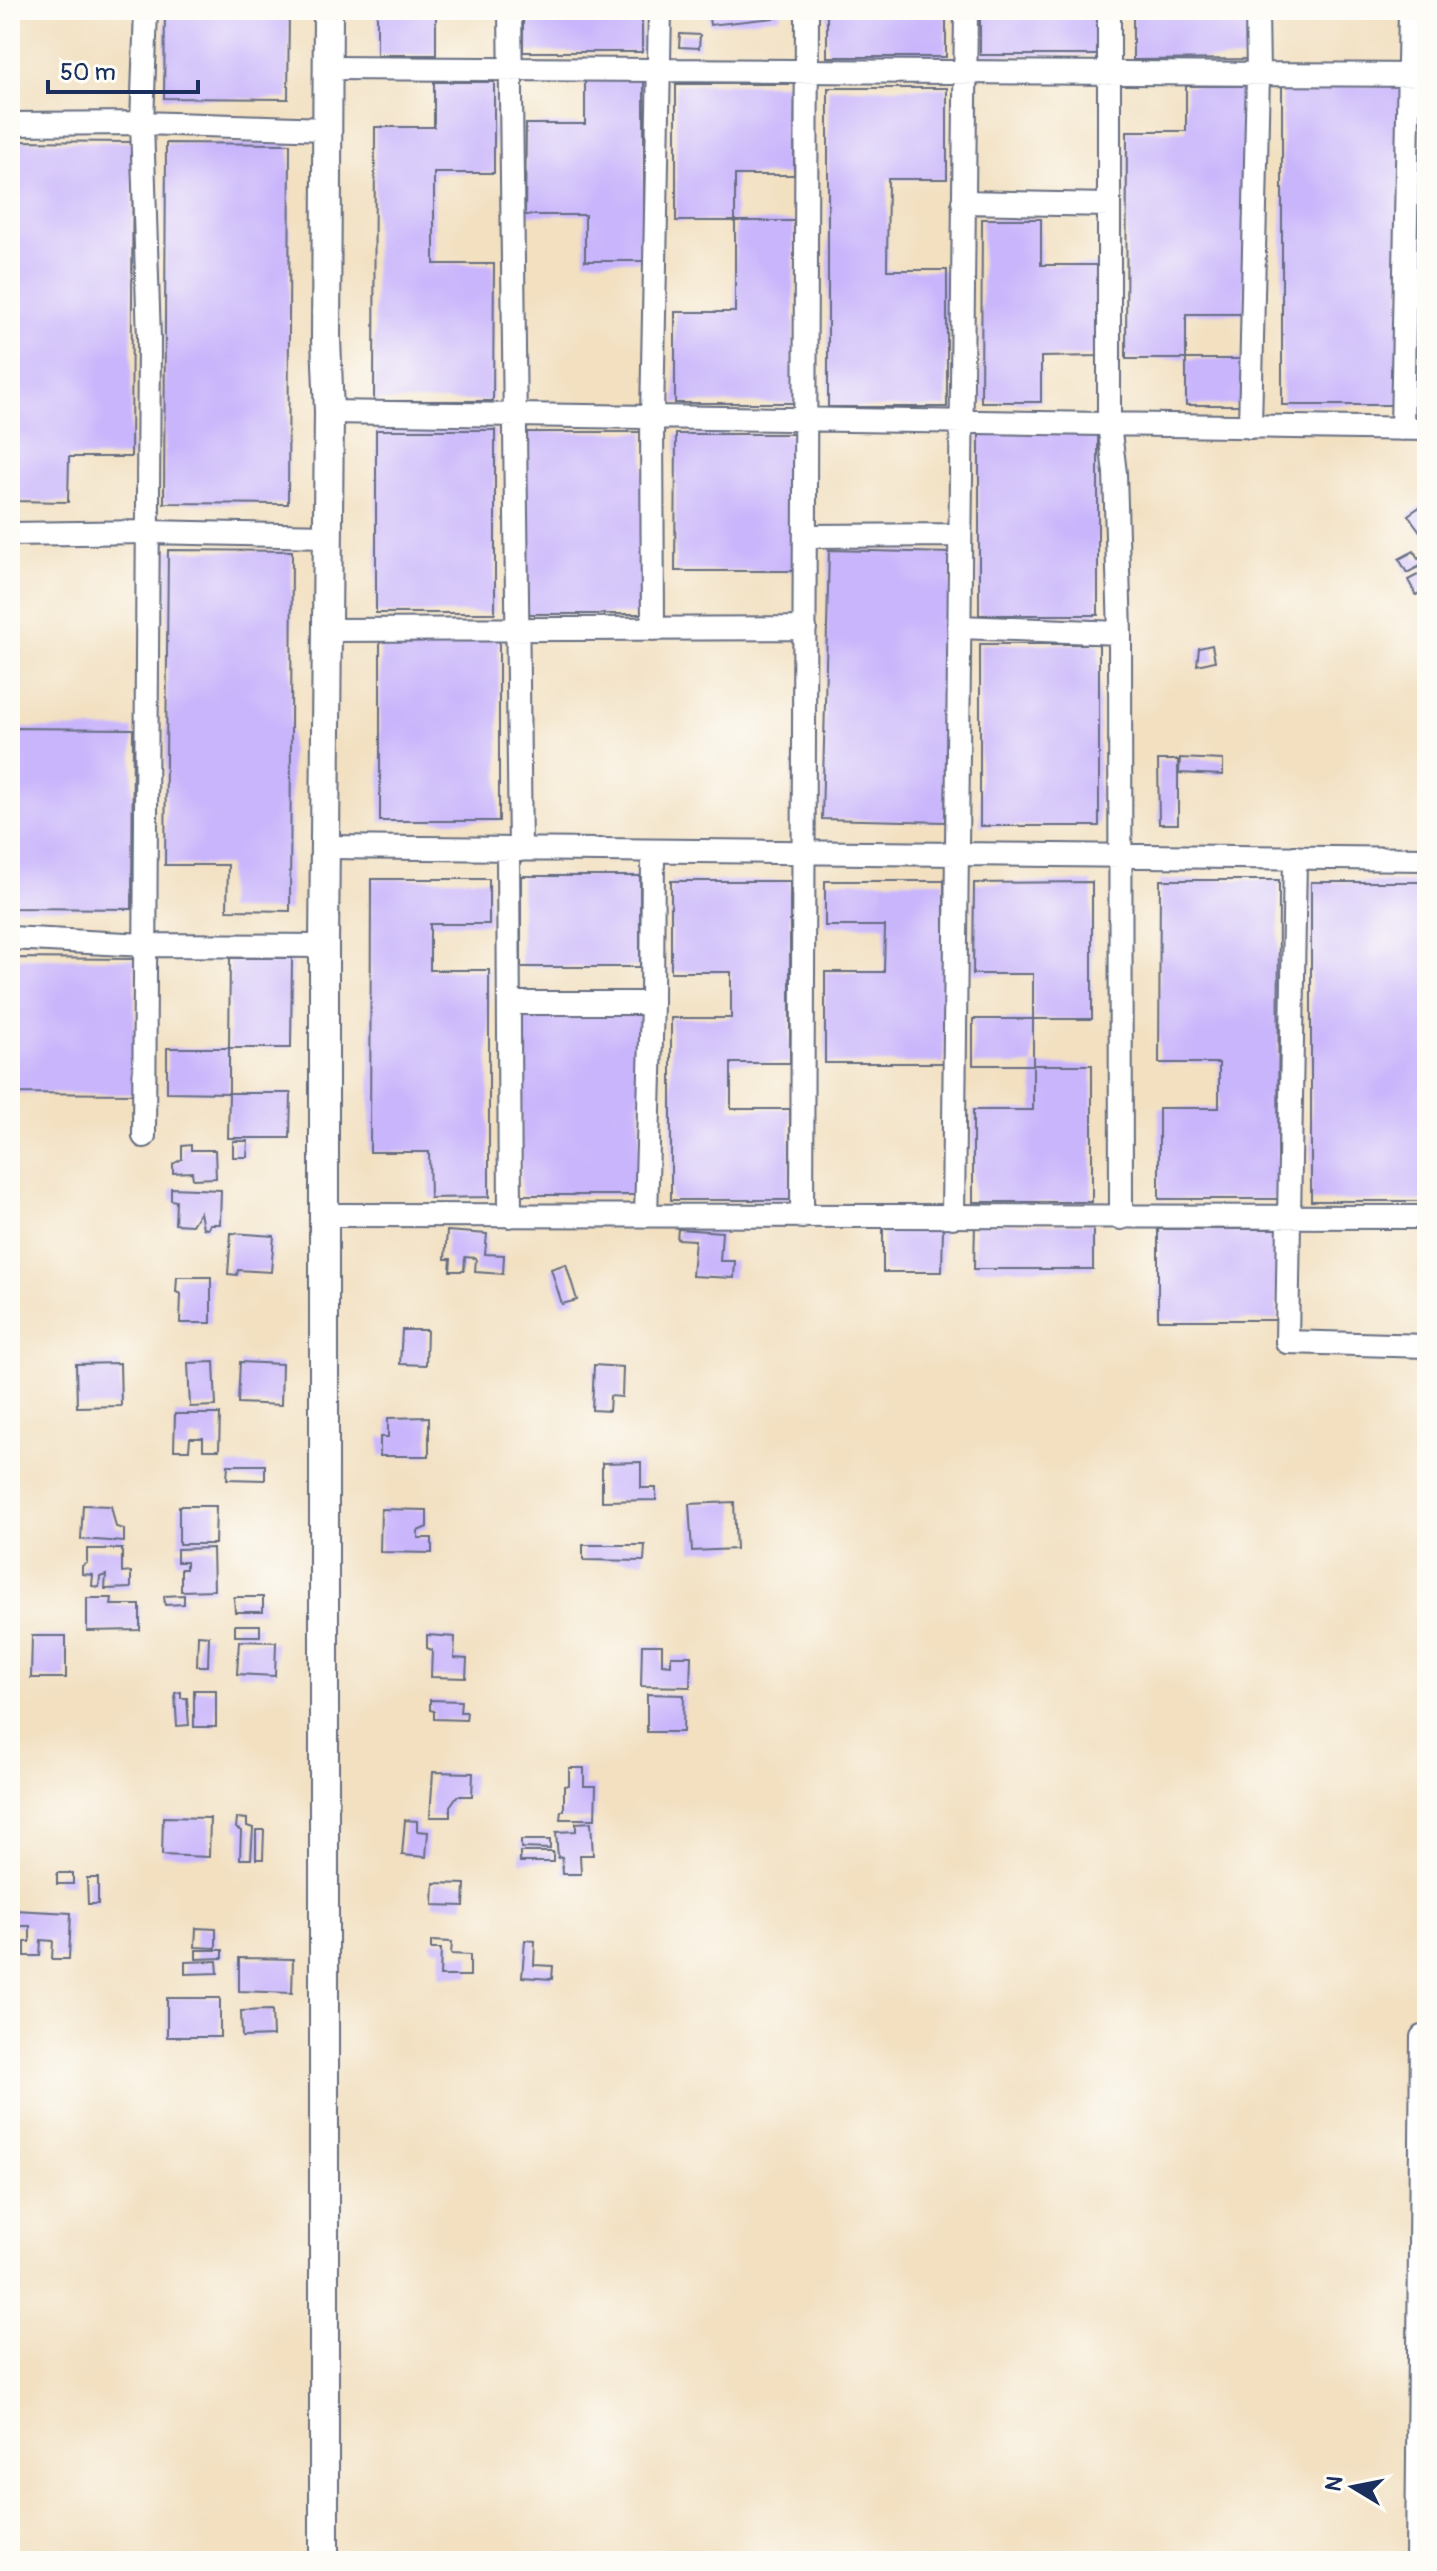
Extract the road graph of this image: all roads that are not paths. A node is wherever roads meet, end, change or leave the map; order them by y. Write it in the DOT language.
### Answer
graph roads {
  1 [pos="146,10"];
  2 [pos="328,10"];
  3 [pos="510,10"];
  4 [pos="660,10"];
  5 [pos="807,10"];
  6 [pos="966,10"];
  7 [pos="1109,10"];
  8 [pos="1257,10"];
  9 [pos="1410,10"];
  10 [pos="327,68"];
  11 [pos="509,70"];
  12 [pos="660,70"];
  13 [pos="807,71"];
  14 [pos="965,72"];
  15 [pos="1109,73"];
  16 [pos="1258,74"];
  17 [pos="1419,75"];
  18 [pos="142,123"];
  19 [pos="10,124"];
  20 [pos="326,129"];
  21 [pos="963,202"];
  22 [pos="1109,205"];
  23 [pos="329,412"];
  24 [pos="514,415"];
  25 [pos="652,417"];
  26 [pos="806,419"];
  27 [pos="961,422"];
  28 [pos="1109,424"];
  29 [pos="1250,427"];
  30 [pos="1402,429"];
  31 [pos="1427,429"];
  32 [pos="148,532"];
  33 [pos="10,534"];
  34 [pos="960,535"];
  35 [pos="327,536"];
  36 [pos="806,536"];
  37 [pos="959,627"];
  38 [pos="805,628"];
  39 [pos="517,629"];
  40 [pos="653,629"];
  41 [pos="326,630"];
  42 [pos="1120,633"];
  43 [pos="326,847"];
  44 [pos="514,850"];
  45 [pos="653,851"];
  46 [pos="804,852"];
  47 [pos="957,854"];
  48 [pos="1121,856"];
  49 [pos="1295,857"];
  50 [pos="1427,859"];
  51 [pos="10,938"];
  52 [pos="145,945"];
  53 [pos="324,946"];
  54 [pos="509,1003"];
  55 [pos="652,1003"];
  56 [pos="144,1136"];
  57 [pos="325,1215"];
  58 [pos="510,1216"];
  59 [pos="646,1216"];
  60 [pos="802,1217"];
  61 [pos="953,1217"];
  62 [pos="1427,1217"];
  63 [pos="1121,1218"];
  64 [pos="1289,1219"];
  65 [pos="1427,1346"];
  66 [pos="1427,2037"];
  67 [pos="1423,2438"];
  68 [pos="324,2561"];
  69 [pos="1417,2561"];
  1 -- 18 [label="street"];
  2 -- 10 [label="street"];
  3 -- 11 [label="street"];
  4 -- 12 [label="street"];
  5 -- 13 [label="street"];
  6 -- 14 [label="street"];
  7 -- 15 [label="street"];
  8 -- 16 [label="street"];
  9 -- 17 [label="street"];
  10 -- 11 [label="street"];
  10 -- 20 [label="street"];
  11 -- 12 [label="street"];
  11 -- 24 [label="street"];
  12 -- 13 [label="street"];
  12 -- 25 [label="street"];
  13 -- 14 [label="street"];
  13 -- 26 [label="street"];
  14 -- 15 [label="street"];
  14 -- 21 [label="street"];
  15 -- 16 [label="street"];
  15 -- 22 [label="street"];
  16 -- 17 [label="street"];
  16 -- 29 [label="street"];
  17 -- 30 [label="street"];
  18 -- 19 [label="street"];
  18 -- 20 [label="street"];
  18 -- 32 [label="street"];
  20 -- 23 [label="street"];
  21 -- 22 [label="street"];
  21 -- 27 [label="street"];
  22 -- 28 [label="street"];
  23 -- 24 [label="street"];
  23 -- 35 [label="street"];
  24 -- 25 [label="street"];
  24 -- 39 [label="street"];
  25 -- 26 [label="street"];
  25 -- 40 [label="street"];
  26 -- 27 [label="street"];
  26 -- 36 [label="street"];
  27 -- 28 [label="street"];
  27 -- 34 [label="street"];
  28 -- 29 [label="street"];
  28 -- 42 [label="street"];
  29 -- 30 [label="street"];
  30 -- 31 [label="street"];
  32 -- 33 [label="street"];
  32 -- 35 [label="street"];
  32 -- 52 [label="street"];
  34 -- 36 [label="street"];
  34 -- 37 [label="street"];
  35 -- 41 [label="street"];
  36 -- 38 [label="street"];
  37 -- 42 [label="street"];
  37 -- 47 [label="street"];
  38 -- 40 [label="street"];
  38 -- 46 [label="street"];
  39 -- 40 [label="street"];
  39 -- 41 [label="street"];
  39 -- 44 [label="street"];
  41 -- 43 [label="street"];
  42 -- 48 [label="street"];
  43 -- 44 [label="street"];
  43 -- 53 [label="street"];
  44 -- 45 [label="street"];
  44 -- 54 [label="street"];
  45 -- 46 [label="street"];
  45 -- 55 [label="street"];
  46 -- 47 [label="street"];
  46 -- 60 [label="street"];
  47 -- 48 [label="street"];
  47 -- 61 [label="street"];
  48 -- 49 [label="street"];
  48 -- 63 [label="street"];
  49 -- 50 [label="street"];
  49 -- 64 [label="street"];
  51 -- 52 [label="street"];
  52 -- 53 [label="street"];
  52 -- 56 [label="street"];
  53 -- 57 [label="street"];
  54 -- 55 [label="street"];
  54 -- 58 [label="street"];
  55 -- 59 [label="street"];
  57 -- 58 [label="street"];
  57 -- 68 [label="street"];
  58 -- 59 [label="street"];
  59 -- 60 [label="street"];
  60 -- 61 [label="street"];
  61 -- 63 [label="street"];
  62 -- 64 [label="street"];
  63 -- 64 [label="street"];
  64 -- 65 [label="street"];
  66 -- 67 [label="street"];
  67 -- 69 [label="street"];
}
